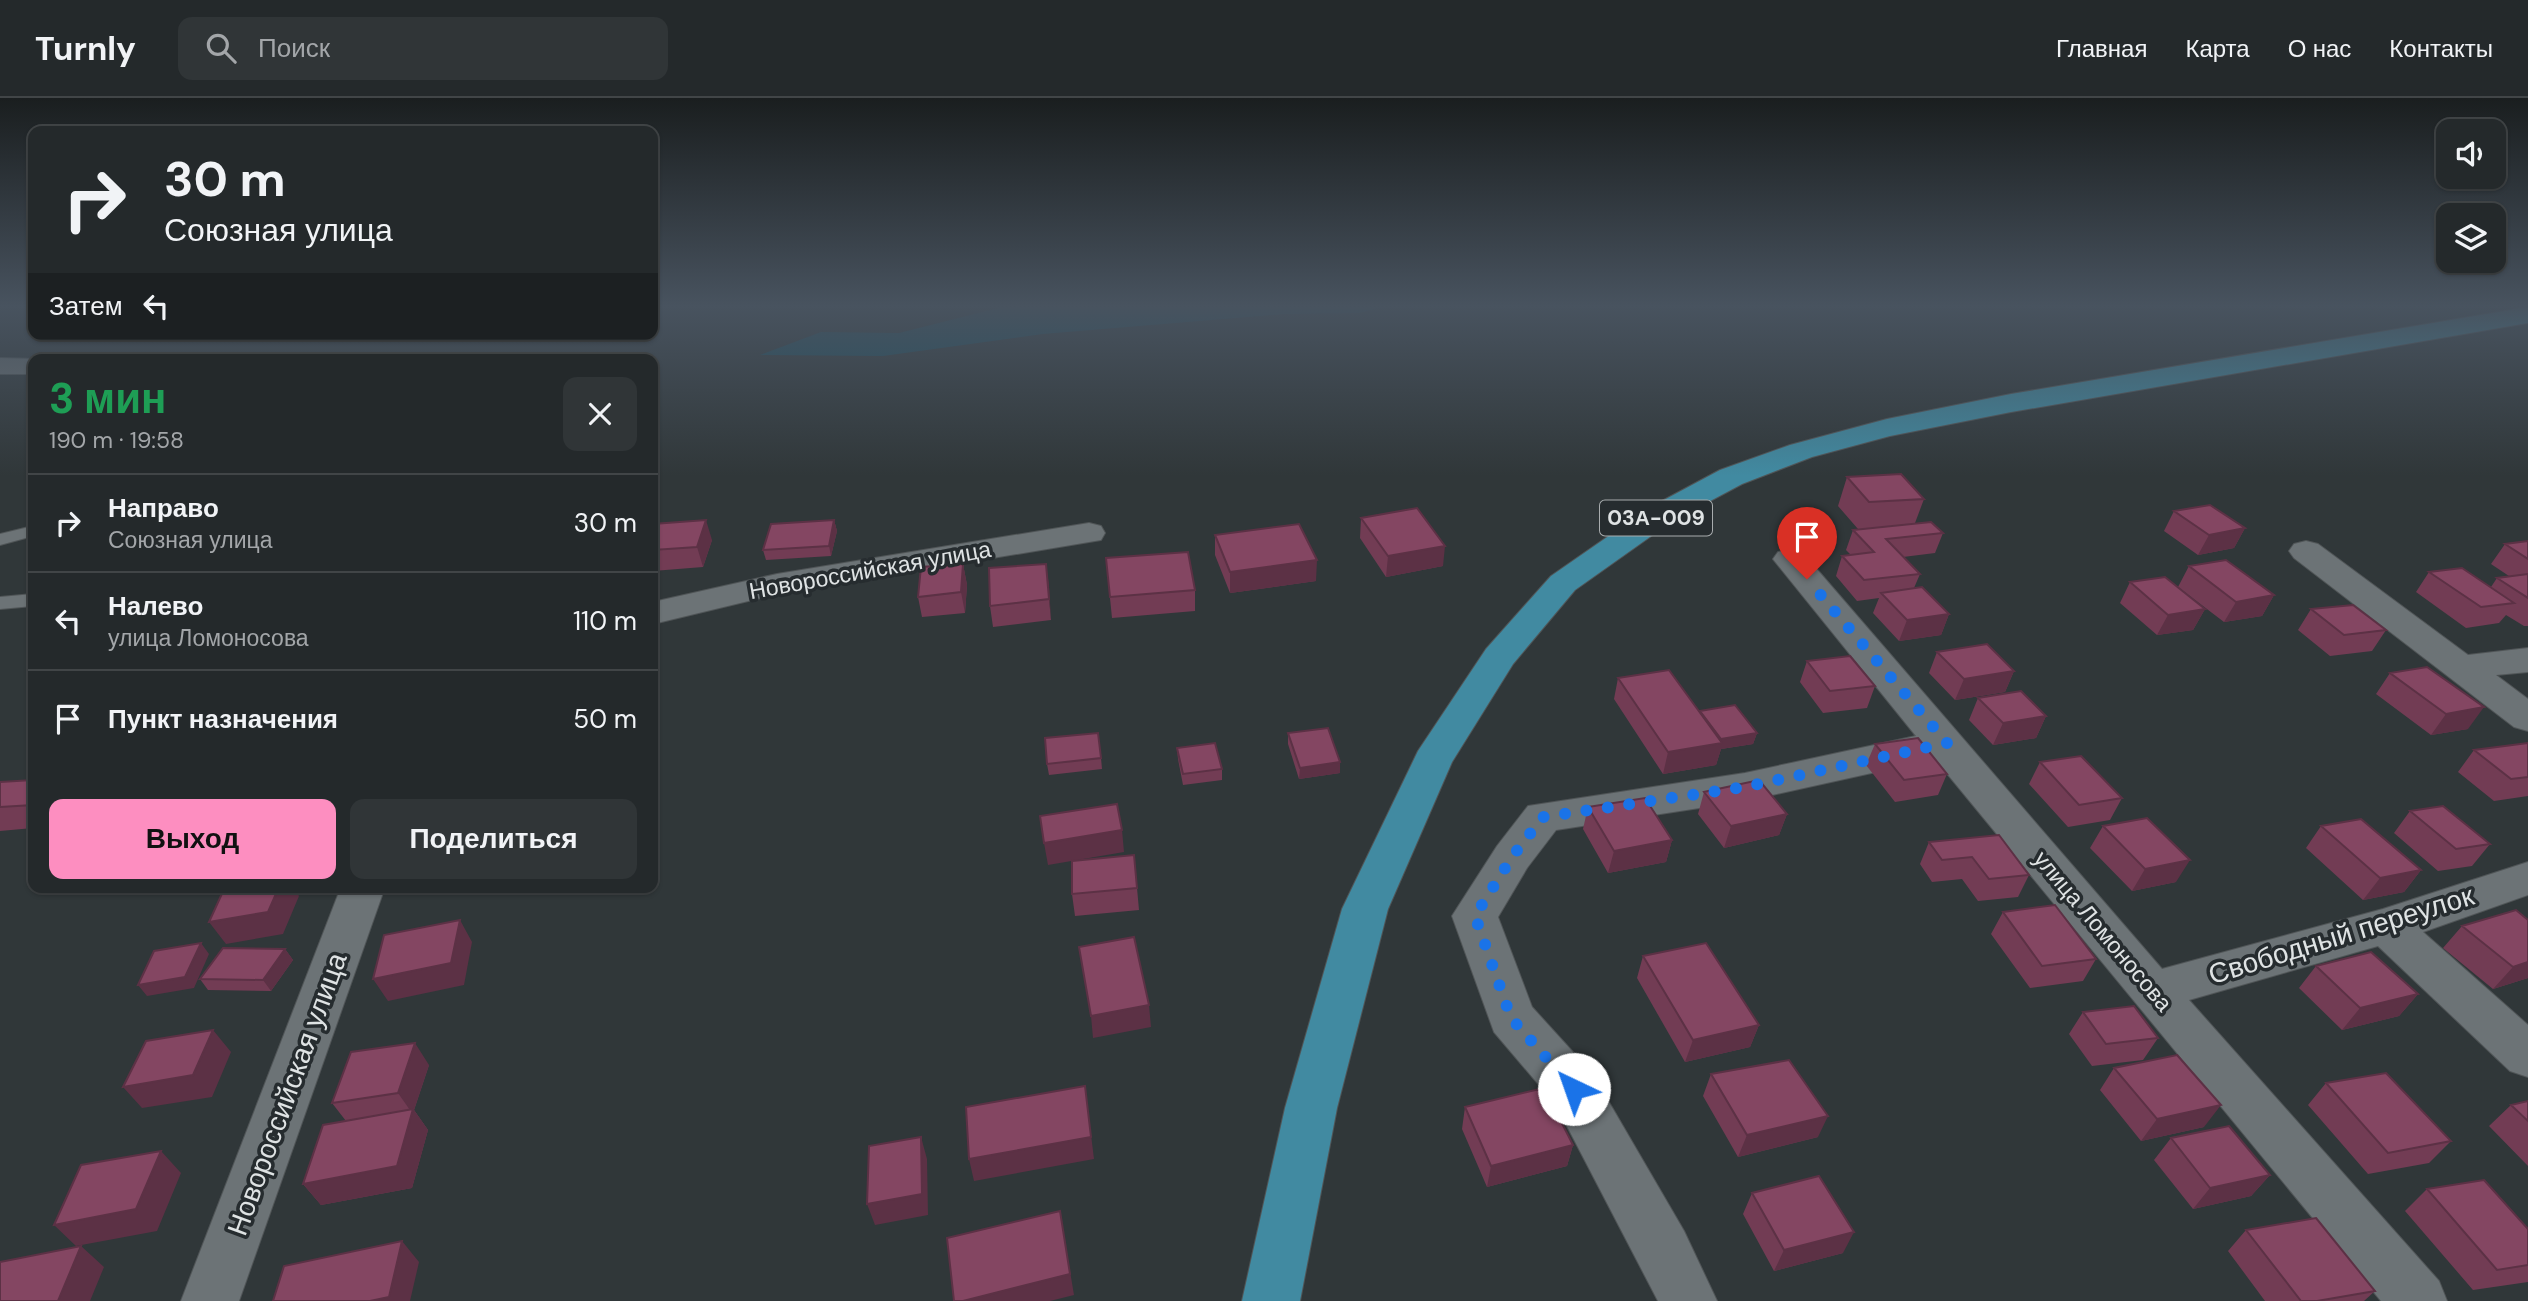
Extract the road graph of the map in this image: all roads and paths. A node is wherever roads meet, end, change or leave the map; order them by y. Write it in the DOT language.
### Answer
graph roads {
  1 [pos="2245,363"];
  2 [pos="0,366"];
  3 [pos="28,366"];
  4 [pos="28,532"];
  5 [pos="1089,533"];
  6 [pos="0,540"];
  7 [pos="2306,551"];
  8 [pos="1790,559"];
  9 [pos="28,600"];
  10 [pos="0,603"];
  11 [pos="658,612"];
  12 [pos="2528,660"];
  13 [pos="2461,667"];
  14 [pos="2528,718"];
  15 [pos="1947,743"];
  16 [pos="2528,878"];
  17 [pos="361,893"];
  18 [pos="2386,926"];
  19 [pos="2152,991"];
  20 [pos="2528,1056"];
  21 [pos="210,1301"];
  22 [pos="1271,1301"];
  23 [pos="1688,1301"];
  24 [pos="2418,1301"];
  1 -- 22 [label="main road, 03А-009"];
  2 -- 3 [label="street"];
  4 -- 6 [label="lane"];
  5 -- 11 [label="street, Новороссийская улица"];
  7 -- 13 [label="street"];
  8 -- 15 [label="street, улица Ломоносова"];
  9 -- 10 [label="lane"];
  12 -- 13 [label="street"];
  13 -- 14 [label="street"];
  15 -- 19 [label="street, улица Ломоносова"];
  15 -- 23 [label="street"];
  16 -- 18 [label="street, Свободный переулок"];
  17 -- 21 [label="street, Новороссийская улица"];
  18 -- 19 [label="street, Свободный переулок"];
  18 -- 20 [label="street"];
  19 -- 24 [label="street, улица Ломоносова"];
}
